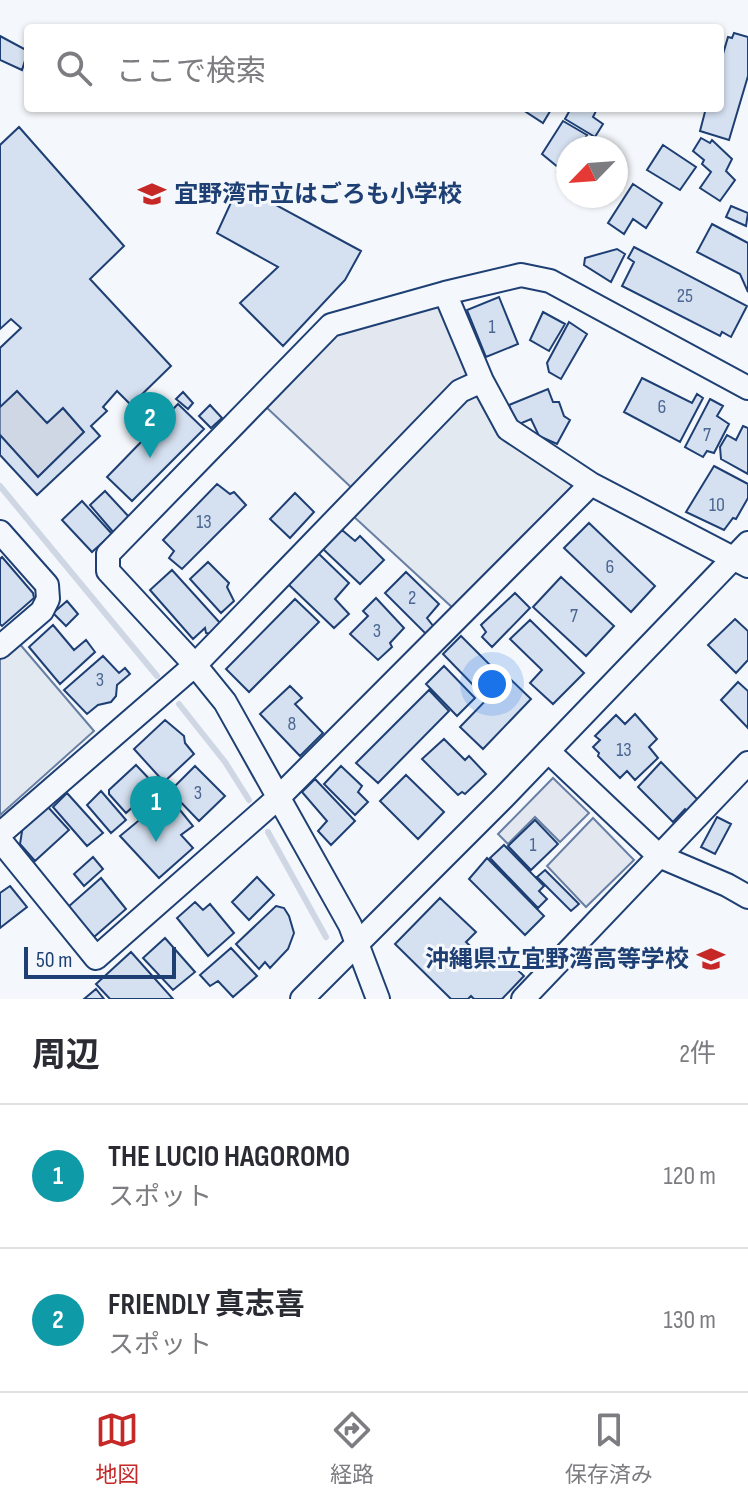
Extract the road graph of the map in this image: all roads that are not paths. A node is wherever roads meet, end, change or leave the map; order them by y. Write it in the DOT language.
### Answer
graph roads {
  1 [pos="445,293"];
  2 [pos="482,381"];
  3 [pos="748,388"];
  4 [pos="591,484"];
  5 [pos="0,532"];
  6 [pos="743,556"];
  7 [pos="0,647"];
  8 [pos="195,665"];
  9 [pos="548,751"];
  10 [pos="748,763"];
  11 [pos="279,797"];
  12 [pos="0,834"];
  13 [pos="0,840"];
  14 [pos="659,856"];
  15 [pos="748,897"];
  16 [pos="359,943"];
  17 [pos="302,999"];
  18 [pos="378,999"];
  19 [pos="523,999"];
  1 -- 2 [label="street"];
  1 -- 3 [label="street"];
  1 -- 8 [label="street"];
  2 -- 4 [label="street"];
  2 -- 8 [label="street"];
  4 -- 6 [label="street"];
  4 -- 11 [label="street"];
  5 -- 7 [label="street"];
  6 -- 9 [label="street"];
  8 -- 11 [label="street"];
  8 -- 12 [label="street"];
  9 -- 14 [label="street"];
  9 -- 16 [label="street"];
  10 -- 14 [label="street"];
  11 -- 13 [label="street"];
  11 -- 16 [label="street"];
  14 -- 15 [label="street"];
  14 -- 19 [label="street"];
  16 -- 17 [label="street"];
  16 -- 18 [label="street"];
}
